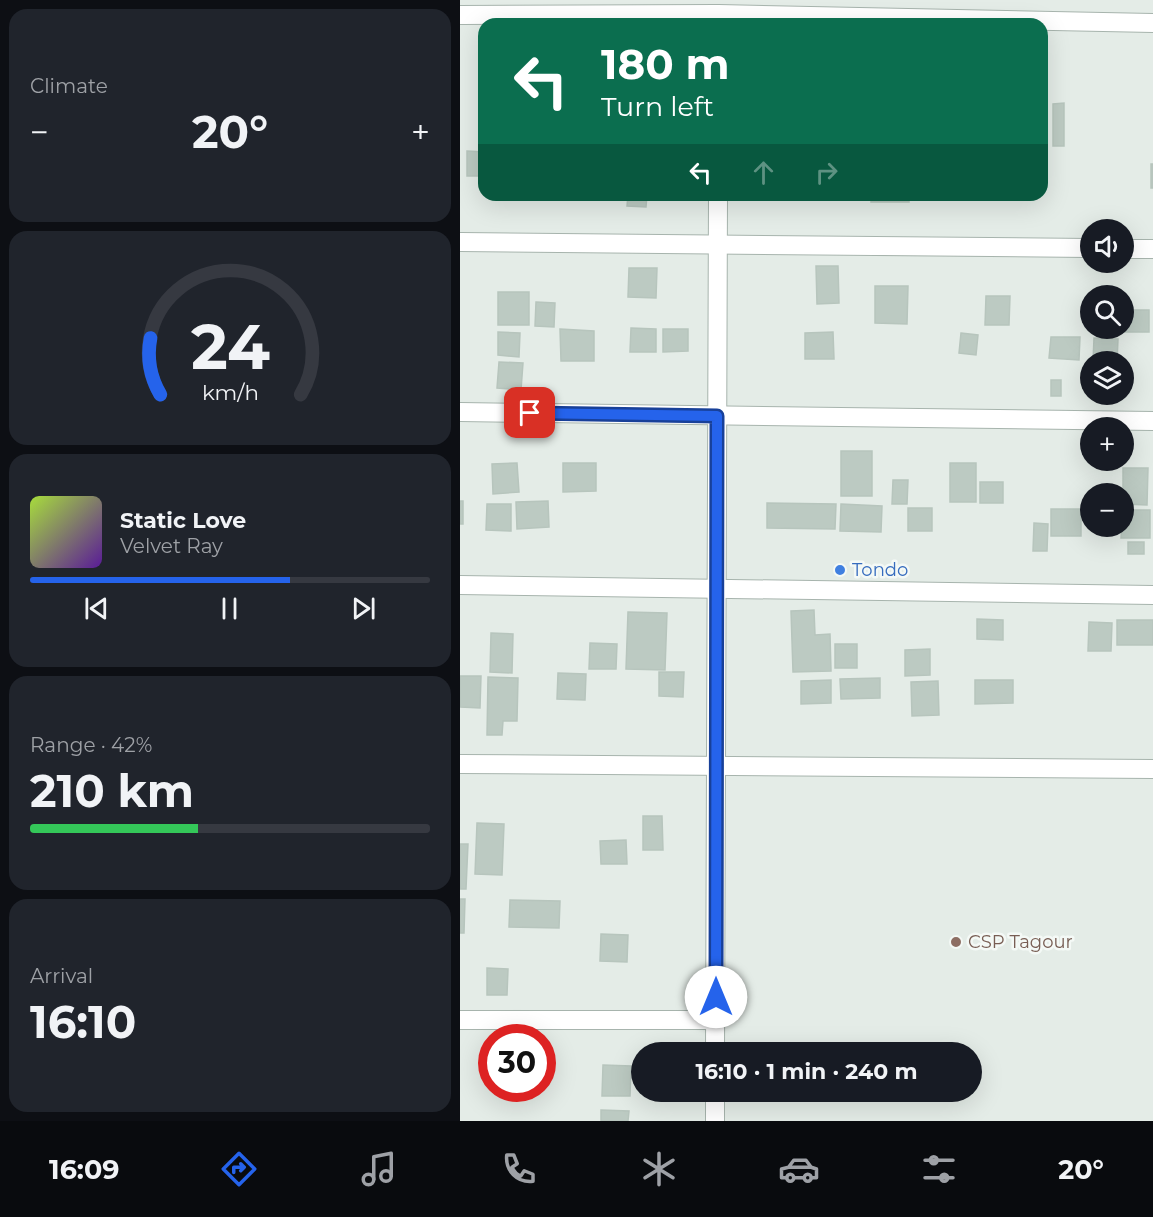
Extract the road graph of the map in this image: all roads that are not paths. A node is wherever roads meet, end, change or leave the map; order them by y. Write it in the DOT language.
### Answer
graph roads {
  1 [pos="460,15"];
  2 [pos="654,18"];
  3 [pos="1048,22"];
  4 [pos="1153,23"];
  5 [pos="718,201"];
  6 [pos="460,242"];
  7 [pos="718,246"];
  8 [pos="1080,248"];
  9 [pos="1134,249"];
  10 [pos="1153,249"];
  11 [pos="460,412"];
  12 [pos="717,416"];
  13 [pos="1153,421"];
  14 [pos="460,585"];
  15 [pos="717,587"];
  16 [pos="1153,596"];
  17 [pos="460,764"];
  18 [pos="716,766"];
  19 [pos="1153,769"];
  20 [pos="460,1020"];
  21 [pos="716,1020"];
  22 [pos="715,1042"];
  23 [pos="715,1102"];
  24 [pos="715,1121"];
  1 -- 2 [label="street"];
  3 -- 4 [label="street"];
  5 -- 7 [label="street"];
  6 -- 7 [label="street"];
  7 -- 8 [label="street"];
  7 -- 12 [label="street"];
  9 -- 10 [label="street"];
  11 -- 12 [label="street"];
  12 -- 13 [label="street"];
  12 -- 15 [label="street"];
  14 -- 15 [label="street"];
  15 -- 16 [label="street"];
  15 -- 18 [label="street"];
  17 -- 18 [label="street"];
  18 -- 19 [label="street"];
  18 -- 21 [label="street"];
  20 -- 21 [label="street"];
  21 -- 22 [label="street"];
  23 -- 24 [label="street"];
}
